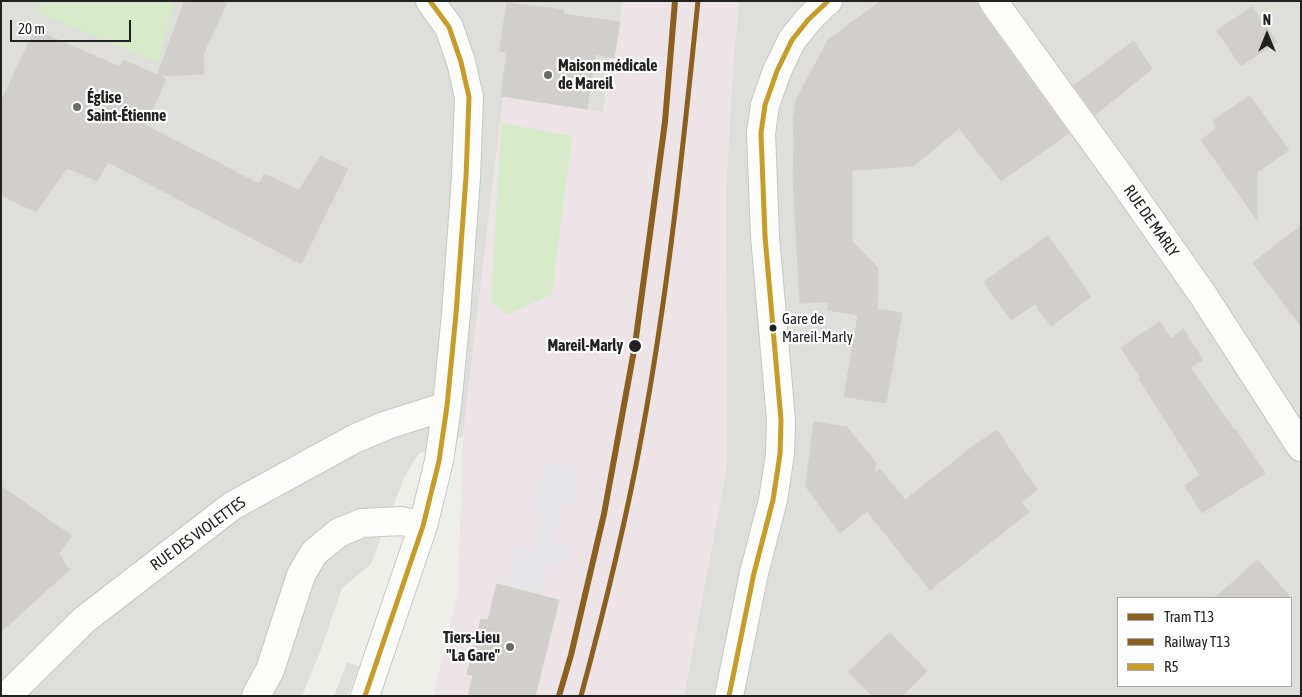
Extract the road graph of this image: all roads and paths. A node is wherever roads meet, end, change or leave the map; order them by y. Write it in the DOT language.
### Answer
graph roads {
  1 [pos="430,1"];
  2 [pos="828,1"];
  3 [pos="993,1"];
  4 [pos="447,406"];
  5 [pos="1301,447"];
  6 [pos="423,526"];
  7 [pos="7,696"];
  8 [pos="256,696"];
  9 [pos="365,696"];
  10 [pos="730,696"];
  1 -- 4 [label="street"];
  2 -- 10 [label="street"];
  3 -- 5 [label="street, RUE DE MARLY"];
  4 -- 6 [label="street"];
  4 -- 7 [label="street, RUE DES VIOLETTES"];
  6 -- 8 [label="street"];
  6 -- 9 [label="street"];
}
